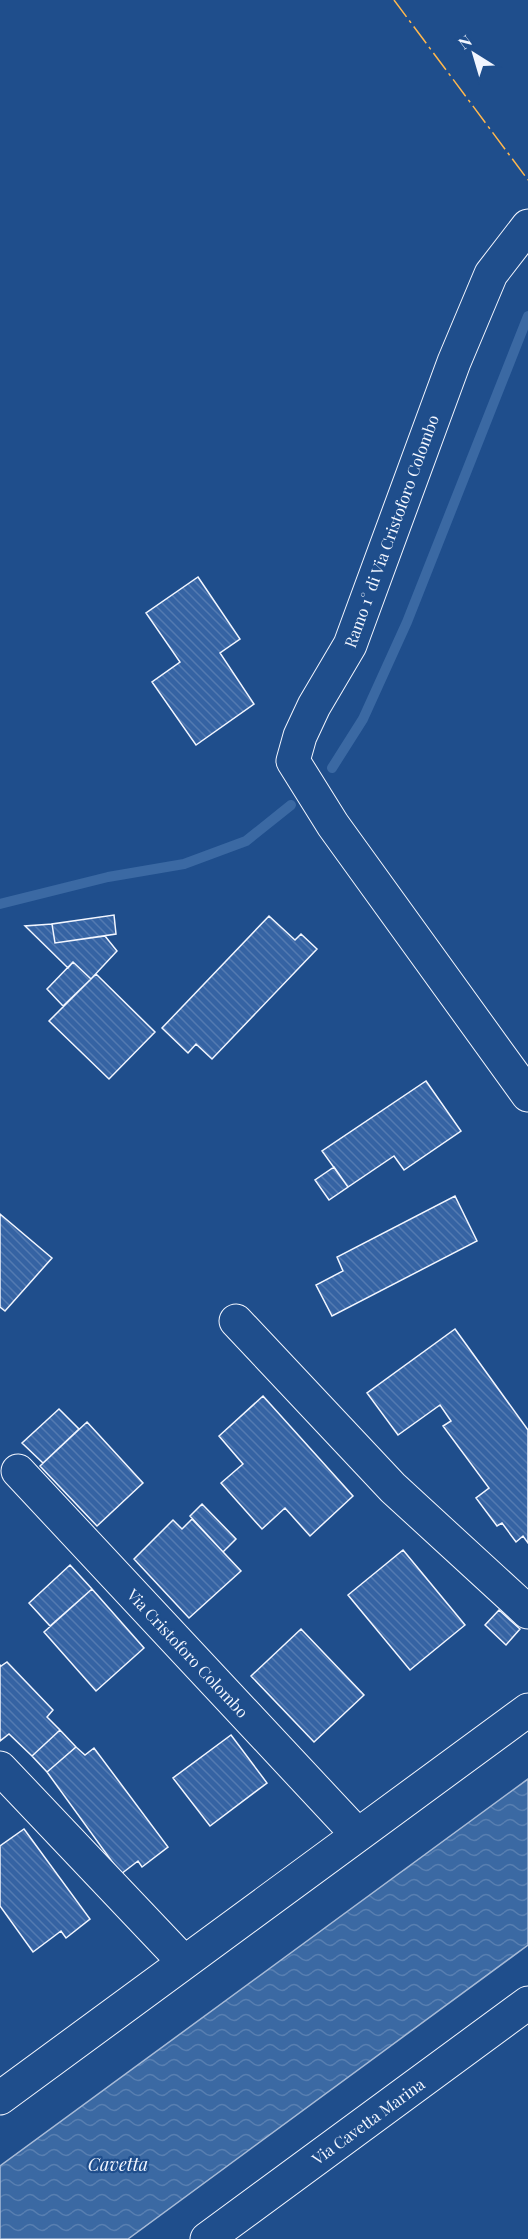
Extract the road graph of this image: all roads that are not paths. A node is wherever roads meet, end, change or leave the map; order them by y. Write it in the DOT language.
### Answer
graph roads {
  1 [pos="528,226"];
  2 [pos="528,1095"];
  3 [pos="236,1321"];
  4 [pos="18,1471"];
  5 [pos="528,1612"];
  6 [pos="528,1710"];
  7 [pos="0,1768"];
  8 [pos="358,1835"];
  9 [pos="184,1962"];
  10 [pos="528,2003"];
  11 [pos="0,2098"];
  12 [pos="207,2239"];
  1 -- 2 [label="street, Ramo 1° di Via Cristoforo Colombo"];
  3 -- 5 [label="street"];
  4 -- 8 [label="street, Via Cristoforo Colombo"];
  6 -- 8 [label="street"];
  7 -- 9 [label="street"];
  8 -- 9 [label="street"];
  9 -- 11 [label="street"];
  10 -- 12 [label="street, Via Cavetta Marina"];
}
